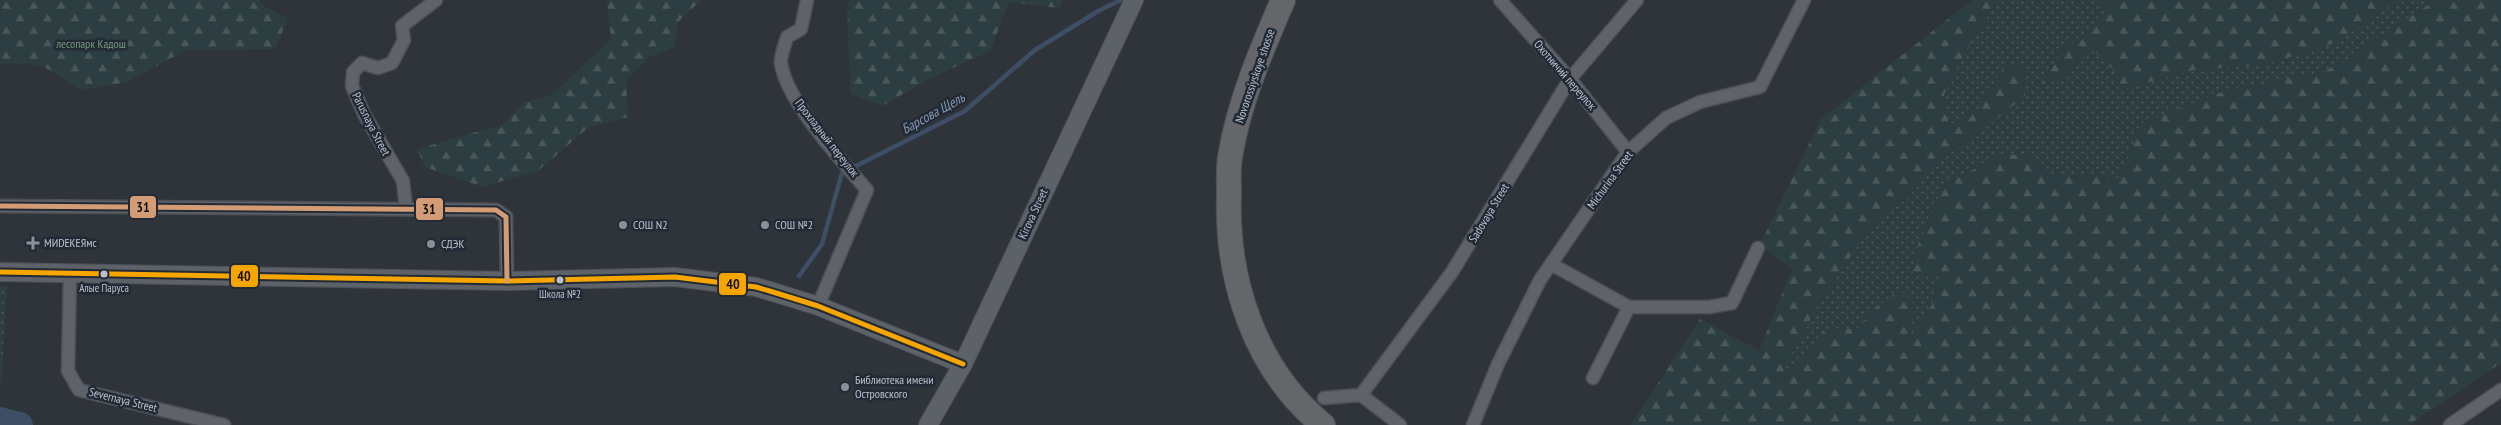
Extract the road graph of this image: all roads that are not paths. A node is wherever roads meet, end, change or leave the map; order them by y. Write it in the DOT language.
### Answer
graph roads {
  1 [pos="436,0"];
  2 [pos="808,0"];
  3 [pos="1134,0"];
  4 [pos="1500,0"];
  5 [pos="1637,0"];
  6 [pos="1804,0"];
  7 [pos="1281,5"];
  8 [pos="1570,79"];
  9 [pos="1628,152"];
  10 [pos="0,206"];
  11 [pos="406,209"];
  12 [pos="1758,248"];
  13 [pos="1551,264"];
  14 [pos="0,272"];
  15 [pos="70,273"];
  16 [pos="507,281"];
  17 [pos="818,306"];
  18 [pos="1629,307"];
  19 [pos="963,364"];
  20 [pos="1593,378"];
  21 [pos="2501,390"];
  22 [pos="1361,395"];
  23 [pos="1324,398"];
  24 [pos="224,425"];
  25 [pos="928,425"];
  26 [pos="1323,425"];
  27 [pos="1400,425"];
  28 [pos="1473,425"];
  29 [pos="2450,425"];
  1 -- 11 [label="street, Parusnaya Street"];
  2 -- 17 [label="street, Прохладный переулок"];
  3 -- 19 [label="street, Kirova Street"];
  4 -- 8 [label="street, Охотничий переулок"];
  5 -- 8 [label="street, Sadovaya Street"];
  6 -- 9 [label="street, Michurina Street"];
  7 -- 26 [label="highway, Novorossiyskoye shosse"];
  8 -- 9 [label="street, Охотничий переулок"];
  8 -- 22 [label="street, Sadovaya Street"];
  9 -- 13 [label="street, Michurina Street"];
  10 -- 11 [label="street"];
  11 -- 16 [label="street"];
  12 -- 18 [label="street"];
  13 -- 18 [label="street"];
  13 -- 28 [label="street, Michurina Street"];
  14 -- 15 [label="street"];
  15 -- 16 [label="street"];
  15 -- 24 [label="street, Severnaya Street"];
  16 -- 17 [label="street"];
  17 -- 19 [label="street"];
  18 -- 20 [label="street"];
  19 -- 25 [label="street, Kirova Street"];
  21 -- 29 [label="street"];
  22 -- 23 [label="street"];
  22 -- 27 [label="street"];
}
